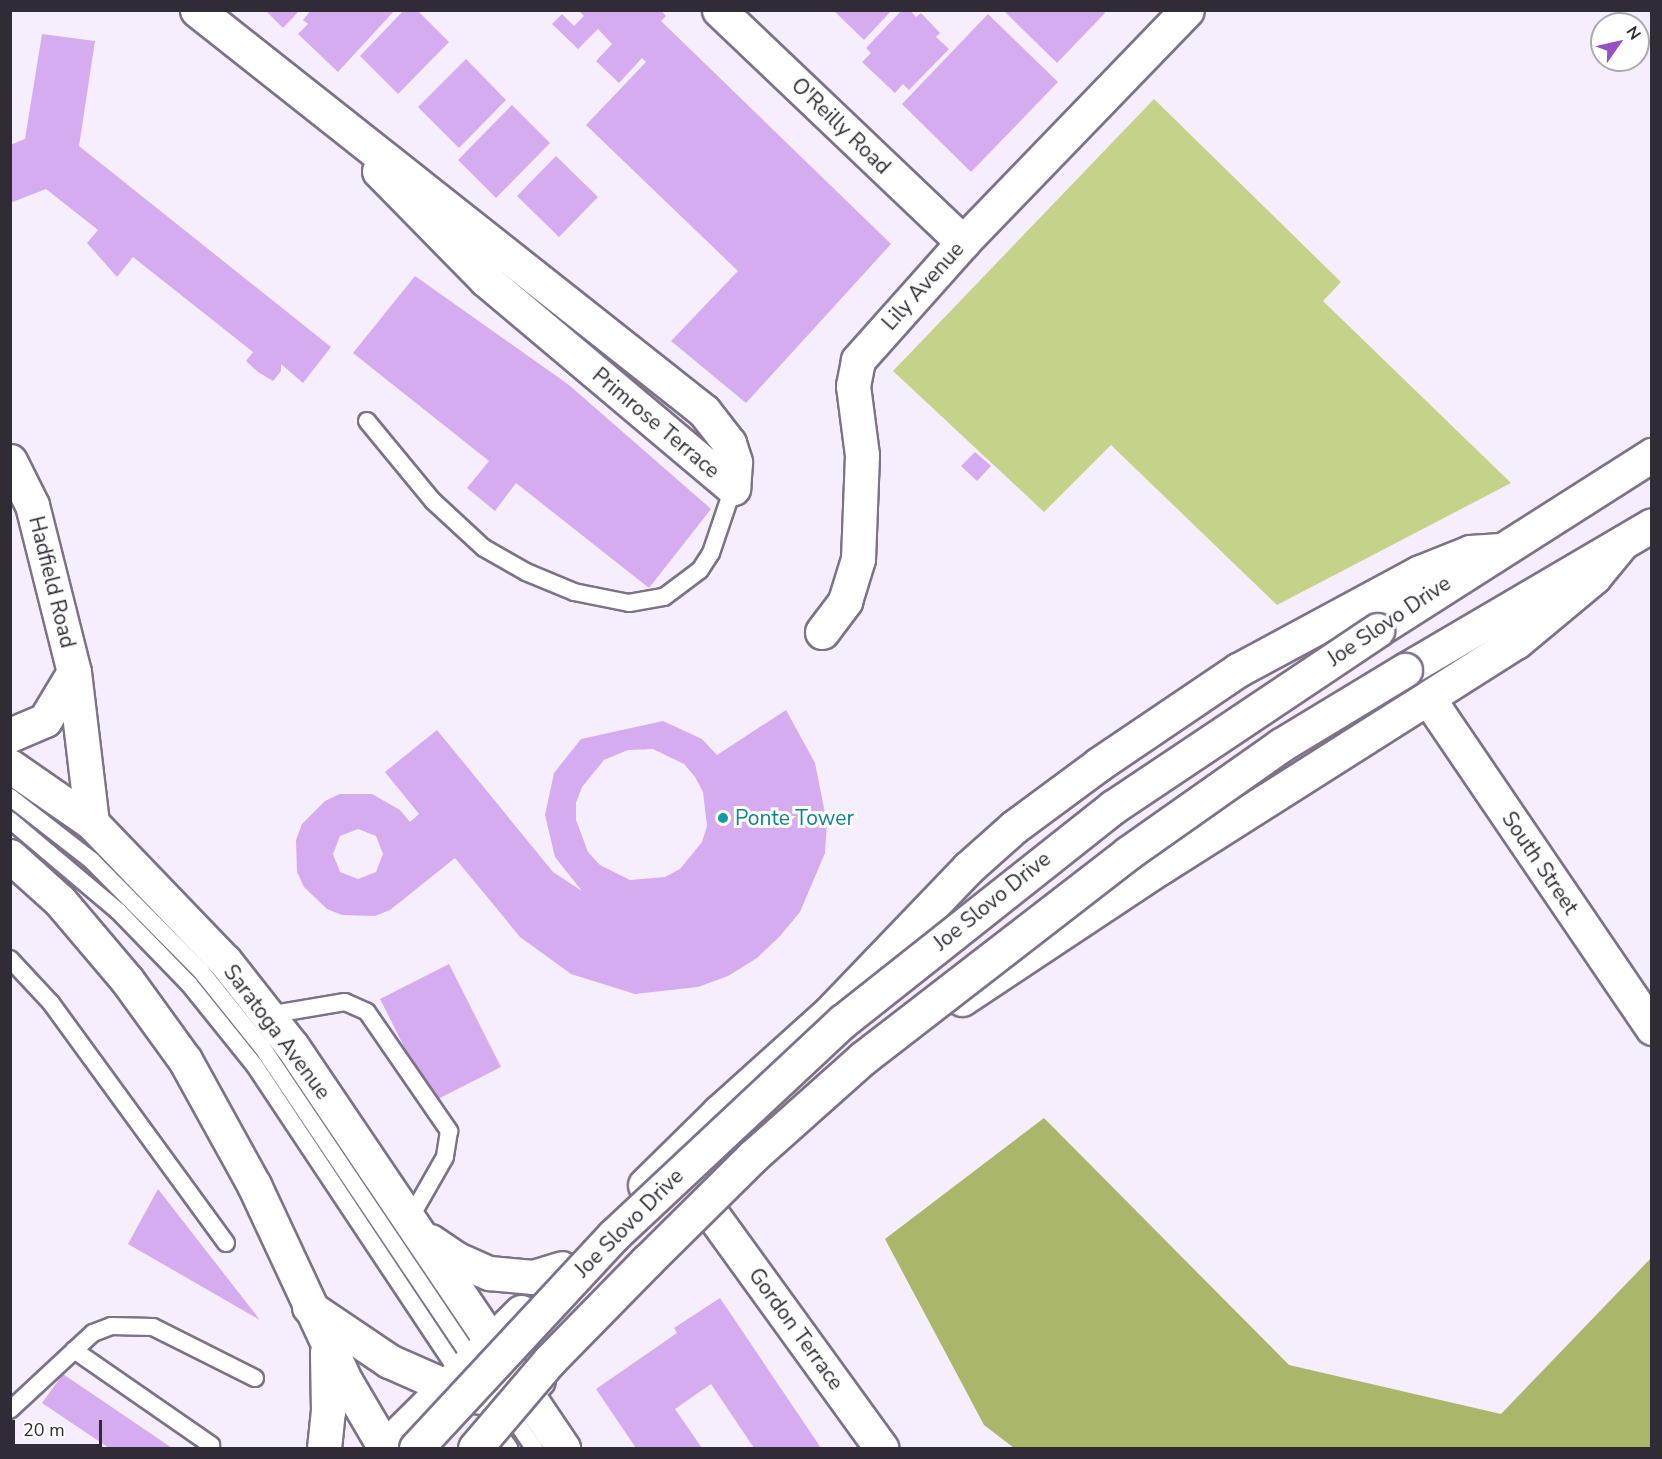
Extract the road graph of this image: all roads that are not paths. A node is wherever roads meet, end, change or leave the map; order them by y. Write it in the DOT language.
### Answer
graph roads {
  1 [pos="197,10"];
  2 [pos="719,10"];
  3 [pos="1187,10"];
  4 [pos="963,242"];
  5 [pos="367,421"];
  6 [pos="1652,455"];
  7 [pos="10,461"];
  8 [pos="733,488"];
  9 [pos="1652,525"];
  10 [pos="1622,543"];
  11 [pos="1497,550"];
  12 [pos="822,632"];
  13 [pos="74,672"];
  14 [pos="1428,698"];
  15 [pos="10,735"];
  16 [pos="10,766"];
  17 [pos="10,797"];
  18 [pos="10,820"];
  19 [pos="92,823"];
  20 [pos="10,856"];
  21 [pos="10,959"];
  22 [pos="268,1016"];
  23 [pos="1652,1028"];
  24 [pos="709,1210"];
  25 [pos="415,1228"];
  26 [pos="226,1243"];
  27 [pos="562,1268"];
  28 [pos="309,1306"];
  29 [pos="326,1341"];
  30 [pos="74,1350"];
  31 [pos="255,1378"];
  32 [pos="480,1379"];
  33 [pos="10,1410"];
  34 [pos="210,1445"];
  35 [pos="385,1448"];
  36 [pos="324,1449"];
  37 [pos="416,1449"];
  38 [pos="475,1449"];
  39 [pos="509,1449"];
  40 [pos="534,1449"];
  41 [pos="563,1449"];
  42 [pos="881,1449"];
  1 -- 8 [label="main road, Primrose Terrace"];
  2 -- 4 [label="main road, O'Reilly Road"];
  3 -- 4 [label="main road, Lily Avenue"];
  4 -- 12 [label="main road, Lily Avenue"];
  5 -- 8 [label="lane"];
  6 -- 11 [label="main road, Joe Slovo Drive"];
  7 -- 13 [label="main road, Hadfield Road"];
  9 -- 10 [label="main road, Joe Slovo Drive"];
  10 -- 14 [label="main road"];
  10 -- 38 [label="main road, Joe Slovo Drive, bridge"];
  11 -- 27 [label="main road"];
  11 -- 37 [label="main road, Joe Slovo Drive, bridge"];
  13 -- 15 [label="main road, Hadfield Road"];
  13 -- 19 [label="main road, Hadfield Road"];
  14 -- 23 [label="main road, South Street"];
  14 -- 24 [label="main road"];
  16 -- 19 [label="main road, Saratoga Avenue"];
  17 -- 32 [label="lane"];
  18 -- 32 [label="lane"];
  19 -- 22 [label="main road, Saratoga Avenue"];
  20 -- 28 [label="main road"];
  21 -- 26 [label="lane"];
  22 -- 25 [label="main road, Saratoga Avenue"];
  22 -- 25 [label="lane"];
  24 -- 32 [label="main road"];
  24 -- 42 [label="main road, Gordon Terrace"];
  25 -- 27 [label="main road"];
  25 -- 32 [label="main road, Saratoga Avenue"];
  27 -- 32 [label="main road"];
  28 -- 29 [label="main road"];
  28 -- 32 [label="main road"];
  29 -- 35 [label="main road"];
  29 -- 36 [label="main road"];
  30 -- 31 [label="lane"];
  30 -- 33 [label="lane"];
  30 -- 34 [label="lane"];
  32 -- 35 [label="main road"];
  32 -- 39 [label="lane"];
  32 -- 40 [label="lane"];
  32 -- 41 [label="main road, Saratoga Avenue"];
}
